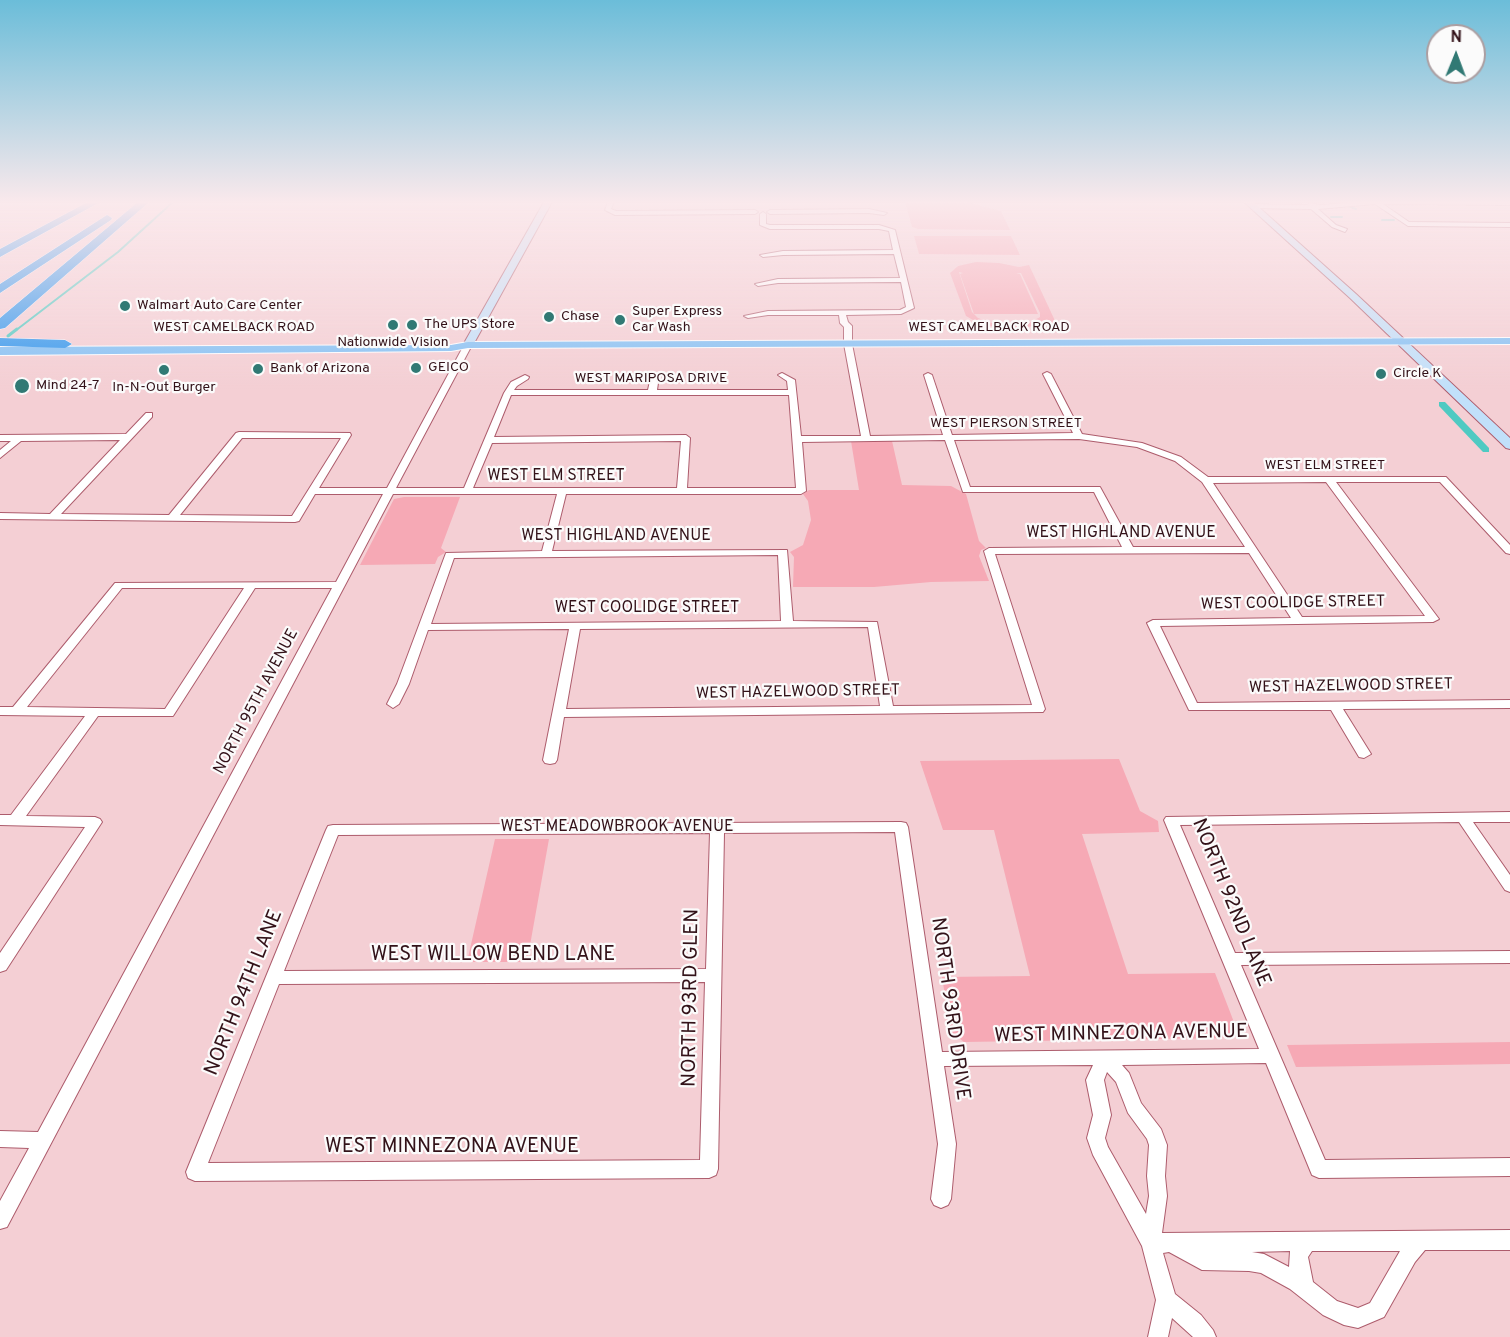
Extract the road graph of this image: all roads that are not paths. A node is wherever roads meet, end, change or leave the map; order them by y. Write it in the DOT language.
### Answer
graph roads {
  1 [pos="37,264"];
  2 [pos="70,264"];
  3 [pos="513,264"];
  4 [pos="900,264"];
  5 [pos="1317,264"];
  6 [pos="904,280"];
  7 [pos="758,284"];
  8 [pos="0,289"];
  9 [pos="19,308"];
  10 [pos="842,312"];
  11 [pos="748,316"];
  12 [pos="0,319"];
  13 [pos="0,325"];
  14 [pos="1400,340"];
  15 [pos="1510,341"];
  16 [pos="0,343"];
  17 [pos="237,343"];
  18 [pos="65,344"];
  19 [pos="848,344"];
  20 [pos="468,345"];
  21 [pos="305,349"];
  22 [pos="114,350"];
  23 [pos="0,351"];
  24 [pos="1047,374"];
  25 [pos="782,375"];
  26 [pos="928,375"];
  27 [pos="655,376"];
  28 [pos="525,377"];
  29 [pos="793,392"];
  30 [pos="508,393"];
  31 [pos="652,393"];
  32 [pos="149,416"];
  33 [pos="1080,436"];
  34 [pos="128,437"];
  35 [pos="0,438"];
  36 [pos="19,438"];
  37 [pos="866,438"];
  38 [pos="947,438"];
  39 [pos="796,439"];
  40 [pos="490,440"];
  41 [pos="1510,445"];
  42 [pos="0,455"];
  43 [pos="1206,480"];
  44 [pos="1329,480"];
  45 [pos="311,491"];
  46 [pos="390,492"];
  47 [pos="467,492"];
  48 [pos="561,492"];
  49 [pos="682,492"];
  50 [pos="0,516"];
  51 [pos="52,517"];
  52 [pos="172,518"];
  53 [pos="1129,550"];
  54 [pos="1253,550"];
  55 [pos="1510,551"];
  56 [pos="546,554"];
  57 [pos="339,585"];
  58 [pos="251,586"];
  59 [pos="1299,621"];
  60 [pos="787,624"];
  61 [pos="575,626"];
  62 [pos="423,627"];
  63 [pos="393,704"];
  64 [pos="1510,704"];
  65 [pos="1334,705"];
  66 [pos="1193,707"];
  67 [pos="1039,708"];
  68 [pos="887,710"];
  69 [pos="0,711"];
  70 [pos="17,711"];
  71 [pos="94,713"];
  72 [pos="558,713"];
  73 [pos="1364,754"];
  74 [pos="550,760"];
  75 [pos="1510,817"];
  76 [pos="1463,818"];
  77 [pos="0,820"];
  78 [pos="15,820"];
  79 [pos="901,826"];
  80 [pos="717,828"];
  81 [pos="333,830"];
  82 [pos="1510,886"];
  83 [pos="1510,957"];
  84 [pos="1229,958"];
  85 [pos="2,959"];
  86 [pos="713,975"];
  87 [pos="274,978"];
  88 [pos="1271,1056"];
  89 [pos="1105,1058"];
  90 [pos="935,1059"];
  91 [pos="0,1139"];
  92 [pos="41,1140"];
  93 [pos="1510,1167"];
  94 [pos="709,1169"];
  95 [pos="195,1172"];
  96 [pos="941,1199"];
  97 [pos="0,1220"];
  98 [pos="1510,1240"];
  99 [pos="1420,1241"];
  100 [pos="1160,1242"];
  101 [pos="1307,1242"];
  102 [pos="1306,1290"];
  103 [pos="1166,1300"];
  104 [pos="1158,1337"];
  105 [pos="1206,1337"];
  1 -- 8 [label="highway"];
  2 -- 9 [label="highway"];
  3 -- 20 [label="main road, NORTH 95TH AVENUE"];
  4 -- 6 [label="street"];
  5 -- 14 [label="main road"];
  6 -- 7 [label="street"];
  6 -- 10 [label="street"];
  9 -- 12 [label="highway"];
  9 -- 13 [label="highway"];
  10 -- 11 [label="street"];
  10 -- 19 [label="street"];
  14 -- 15 [label="main road, WEST CAMELBACK ROAD"];
  14 -- 19 [label="main road, WEST CAMELBACK ROAD"];
  14 -- 41 [label="main road"];
  16 -- 18 [label="highway"];
  17 -- 18 [label="main road, WEST CAMELBACK ROAD"];
  17 -- 20 [label="main road, WEST CAMELBACK ROAD"];
  17 -- 21 [label="main road"];
  17 -- 22 [label="main road"];
  19 -- 20 [label="main road, WEST CAMELBACK ROAD"];
  19 -- 37 [label="street"];
  20 -- 21 [label="main road, WEST CAMELBACK ROAD"];
  20 -- 46 [label="street, NORTH 95TH AVENUE"];
  21 -- 22 [label="main road, WEST CAMELBACK ROAD"];
  22 -- 23 [label="main road, WEST CAMELBACK ROAD"];
  24 -- 33 [label="street"];
  25 -- 29 [label="street"];
  26 -- 38 [label="street"];
  27 -- 31 [label="street"];
  28 -- 30 [label="street"];
  29 -- 31 [label="street, WEST MARIPOSA DRIVE"];
  29 -- 39 [label="street"];
  30 -- 31 [label="street, WEST MARIPOSA DRIVE"];
  30 -- 40 [label="street"];
  32 -- 34 [label="street"];
  33 -- 38 [label="street, WEST PIERSON STREET"];
  33 -- 43 [label="street, WEST PIERSON STREET"];
  34 -- 36 [label="street"];
  34 -- 51 [label="street"];
  35 -- 36 [label="street"];
  36 -- 42 [label="street"];
  37 -- 38 [label="street, WEST PIERSON STREET"];
  37 -- 39 [label="street, WEST PIERSON STREET"];
  38 -- 53 [label="street"];
  39 -- 49 [label="street, WEST ELM STREET"];
  40 -- 47 [label="street"];
  40 -- 49 [label="street"];
  43 -- 44 [label="street, WEST ELM STREET"];
  43 -- 54 [label="street, WEST PIERSON STREET"];
  44 -- 55 [label="street, WEST ELM STREET"];
  44 -- 59 [label="street, WEST COOLIDGE STREET"];
  45 -- 46 [label="street, WEST ELM STREET"];
  45 -- 52 [label="street"];
  45 -- 52 [label="street"];
  46 -- 47 [label="street, WEST ELM STREET"];
  46 -- 57 [label="street, NORTH 95TH AVENUE"];
  47 -- 48 [label="street, WEST ELM STREET"];
  48 -- 49 [label="street, WEST ELM STREET"];
  48 -- 56 [label="street"];
  50 -- 51 [label="street"];
  51 -- 52 [label="street"];
  53 -- 54 [label="street, WEST HIGHLAND AVENUE"];
  53 -- 67 [label="street, WEST HIGHLAND AVENUE"];
  54 -- 59 [label="street, WEST PIERSON STREET"];
  56 -- 60 [label="street, WEST HIGHLAND AVENUE"];
  56 -- 62 [label="street, WEST HIGHLAND AVENUE"];
  57 -- 58 [label="street"];
  57 -- 92 [label="street, NORTH 95TH AVENUE"];
  58 -- 70 [label="street"];
  58 -- 71 [label="street"];
  59 -- 66 [label="street, WEST COOLIDGE STREET"];
  60 -- 61 [label="street, WEST COOLIDGE STREET"];
  60 -- 68 [label="street, WEST COOLIDGE STREET"];
  61 -- 62 [label="street, WEST COOLIDGE STREET"];
  61 -- 72 [label="street"];
  62 -- 63 [label="street"];
  64 -- 65 [label="street, WEST HAZELWOOD STREET"];
  65 -- 66 [label="street, WEST HAZELWOOD STREET"];
  65 -- 73 [label="street"];
  67 -- 68 [label="street, WEST HAZELWOOD STREET"];
  68 -- 72 [label="street, WEST HAZELWOOD STREET"];
  69 -- 70 [label="street"];
  70 -- 71 [label="street"];
  71 -- 78 [label="street"];
  72 -- 74 [label="street"];
  75 -- 76 [label="street, NORTH 92ND LANE"];
  76 -- 82 [label="street"];
  76 -- 84 [label="street, NORTH 92ND LANE"];
  77 -- 78 [label="street"];
  78 -- 85 [label="street"];
  79 -- 80 [label="street, WEST MEADOWBROOK AVENUE"];
  79 -- 90 [label="street, NORTH 93RD DRIVE"];
  80 -- 81 [label="street, WEST MEADOWBROOK AVENUE"];
  80 -- 86 [label="street, NORTH 93RD GLEN"];
  81 -- 87 [label="street, NORTH 94TH LANE"];
  83 -- 84 [label="street"];
  84 -- 88 [label="street, NORTH 92ND LANE"];
  86 -- 87 [label="street, WEST WILLOW BEND LANE"];
  86 -- 94 [label="street, NORTH 93RD GLEN"];
  87 -- 95 [label="street, NORTH 94TH LANE"];
  88 -- 89 [label="street, WEST MINNEZONA AVENUE"];
  88 -- 93 [label="street, NORTH 92ND LANE"];
  89 -- 90 [label="street, WEST MINNEZONA AVENUE"];
  89 -- 100 [label="street"];
  89 -- 100 [label="street"];
  90 -- 96 [label="street, NORTH 93RD DRIVE"];
  91 -- 92 [label="street"];
  92 -- 97 [label="street, NORTH 95TH AVENUE"];
  94 -- 95 [label="street, WEST MINNEZONA AVENUE"];
  98 -- 99 [label="street"];
  99 -- 101 [label="street"];
  99 -- 102 [label="street"];
  100 -- 101 [label="street"];
  100 -- 102 [label="street"];
  100 -- 103 [label="street"];
  101 -- 102 [label="street"];
  103 -- 104 [label="street"];
  103 -- 105 [label="street"];
}
